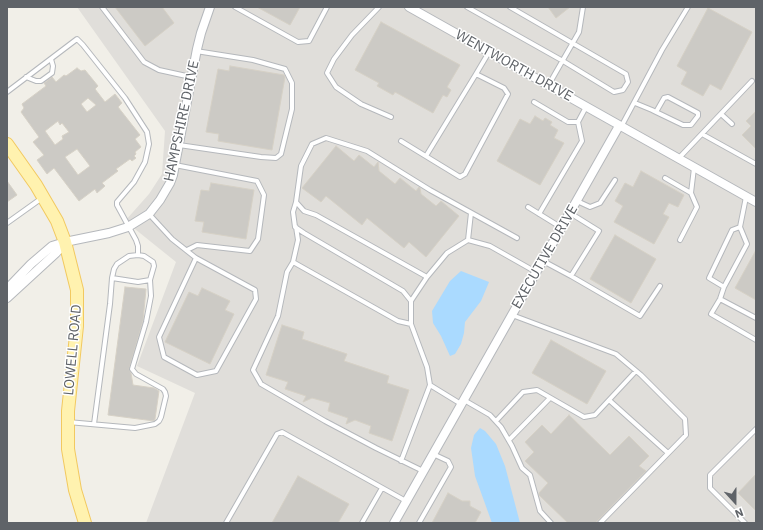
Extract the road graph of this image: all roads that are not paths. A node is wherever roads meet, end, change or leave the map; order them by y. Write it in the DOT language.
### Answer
graph roads {
  1 [pos="102,7"];
  2 [pos="210,7"];
  3 [pos="235,7"];
  4 [pos="327,7"];
  5 [pos="379,7"];
  6 [pos="409,7"];
  7 [pos="510,7"];
  8 [pos="583,7"];
  9 [pos="688,7"];
  10 [pos="471,8"];
  11 [pos="573,42"];
  12 [pos="196,51"];
  13 [pos="489,52"];
  14 [pos="51,59"];
  15 [pos="563,61"];
  16 [pos="476,74"];
  17 [pos="26,77"];
  18 [pos="191,77"];
  19 [pos="752,81"];
  20 [pos="548,86"];
  21 [pos="7,92"];
  22 [pos="534,102"];
  23 [pos="635,103"];
  24 [pos="586,107"];
  25 [pos="656,112"];
  26 [pos="721,114"];
  27 [pos="391,117"];
  28 [pos="578,122"];
  29 [pos="732,124"];
  30 [pos="620,127"];
  31 [pos="702,134"];
  32 [pos="401,141"];
  33 [pos="7,144"];
  34 [pos="179,145"];
  35 [pos="426,156"];
  36 [pos="678,159"];
  37 [pos="756,164"];
  38 [pos="175,165"];
  39 [pos="694,168"];
  40 [pos="665,178"];
  41 [pos="615,180"];
  42 [pos="691,193"];
  43 [pos="44,197"];
  44 [pos="746,197"];
  45 [pos="577,201"];
  46 [pos="296,202"];
  47 [pos="756,202"];
  48 [pos="528,207"];
  49 [pos="471,213"];
  50 [pos="570,213"];
  51 [pos="149,214"];
  52 [pos="539,214"];
  53 [pos="7,223"];
  54 [pos="128,227"];
  55 [pos="296,227"];
  56 [pos="740,227"];
  57 [pos="562,228"];
  58 [pos="517,238"];
  59 [pos="468,240"];
  60 [pos="680,240"];
  61 [pos="65,242"];
  62 [pos="186,250"];
  63 [pos="138,255"];
  64 [pos="196,258"];
  65 [pos="543,261"];
  66 [pos="293,262"];
  67 [pos="536,272"];
  68 [pos="571,276"];
  69 [pos="427,277"];
  70 [pos="112,278"];
  71 [pos="150,280"];
  72 [pos="660,286"];
  73 [pos="724,287"];
  74 [pos="7,289"];
  75 [pos="7,298"];
  76 [pos="720,299"];
  77 [pos="411,300"];
  78 [pos="512,315"];
  79 [pos="756,318"];
  80 [pos="411,324"];
  81 [pos="756,340"];
  82 [pos="636,371"];
  83 [pos="430,385"];
  84 [pos="550,398"];
  85 [pos="609,400"];
  86 [pos="462,402"];
  87 [pos="496,421"];
  88 [pos="68,422"];
  89 [pos="94,424"];
  90 [pos="756,429"];
  91 [pos="509,440"];
  92 [pos="668,453"];
  93 [pos="433,454"];
  94 [pos="401,461"];
  95 [pos="423,471"];
  96 [pos="382,488"];
  97 [pos="406,501"];
  98 [pos="85,523"];
  99 [pos="226,523"];
  100 [pos="362,523"];
  101 [pos="394,523"];
  102 [pos="419,523"];
  103 [pos="551,523"];
  104 [pos="600,523"];
  105 [pos="745,523"];
  1 -- 18 [label="lane"];
  2 -- 12 [label="street, HAMPSHIRE DRIVE"];
  3 -- 4 [label="lane"];
  5 -- 27 [label="lane"];
  6 -- 13 [label="street, WENTWORTH DRIVE"];
  7 -- 11 [label="lane"];
  8 -- 11 [label="lane"];
  9 -- 23 [label="lane"];
  10 -- 15 [label="lane"];
  11 -- 15 [label="lane"];
  11 -- 15 [label="lane"];
  12 -- 18 [label="street, HAMPSHIRE DRIVE"];
  12 -- 34 [label="lane"];
  13 -- 16 [label="lane"];
  13 -- 20 [label="street, WENTWORTH DRIVE"];
  14 -- 17 [label="lane"];
  14 -- 17 [label="lane"];
  14 -- 54 [label="lane"];
  15 -- 20 [label="lane"];
  16 -- 35 [label="lane"];
  16 -- 35 [label="lane"];
  17 -- 21 [label="lane"];
  18 -- 34 [label="street, HAMPSHIRE DRIVE"];
  19 -- 26 [label="lane"];
  20 -- 24 [label="street, WENTWORTH DRIVE"];
  22 -- 28 [label="lane"];
  23 -- 25 [label="lane"];
  23 -- 30 [label="lane"];
  24 -- 28 [label="lane"];
  24 -- 30 [label="street, WENTWORTH DRIVE"];
  25 -- 25 [label="lane"];
  26 -- 29 [label="lane"];
  26 -- 31 [label="lane"];
  28 -- 52 [label="lane"];
  30 -- 36 [label="street"];
  30 -- 45 [label="street, EXECUTIVE DRIVE"];
  31 -- 36 [label="lane"];
  31 -- 37 [label="lane"];
  32 -- 35 [label="lane"];
  33 -- 43 [label="main road, LOWELL ROAD"];
  34 -- 38 [label="street, HAMPSHIRE DRIVE"];
  36 -- 39 [label="street"];
  38 -- 51 [label="street, HAMPSHIRE DRIVE"];
  38 -- 62 [label="lane"];
  39 -- 42 [label="lane"];
  39 -- 44 [label="street"];
  40 -- 42 [label="lane"];
  41 -- 45 [label="lane"];
  42 -- 60 [label="lane"];
  43 -- 53 [label="lane"];
  43 -- 61 [label="main road, LOWELL ROAD"];
  44 -- 47 [label="street"];
  44 -- 56 [label="lane"];
  45 -- 50 [label="street, EXECUTIVE DRIVE"];
  46 -- 49 [label="lane"];
  46 -- 55 [label="lane"];
  46 -- 69 [label="lane"];
  48 -- 52 [label="lane"];
  49 -- 58 [label="lane"];
  49 -- 59 [label="lane"];
  50 -- 57 [label="street, EXECUTIVE DRIVE"];
  50 -- 68 [label="lane"];
  51 -- 54 [label="street, HAMPSHIRE DRIVE"];
  51 -- 62 [label="lane"];
  52 -- 57 [label="lane"];
  54 -- 61 [label="street, HAMPSHIRE DRIVE"];
  54 -- 63 [label="lane"];
  55 -- 66 [label="lane"];
  55 -- 77 [label="lane"];
  56 -- 73 [label="lane"];
  56 -- 73 [label="lane"];
  57 -- 65 [label="street, EXECUTIVE DRIVE"];
  59 -- 67 [label="lane"];
  59 -- 69 [label="lane"];
  61 -- 74 [label="street, HAMPSHIRE DRIVE"];
  61 -- 75 [label="street"];
  61 -- 88 [label="main road, LOWELL ROAD"];
  62 -- 64 [label="lane"];
  63 -- 70 [label="lane"];
  63 -- 71 [label="lane"];
  64 -- 64 [label="lane"];
  65 -- 67 [label="street, EXECUTIVE DRIVE"];
  65 -- 68 [label="lane"];
  66 -- 80 [label="lane"];
  66 -- 94 [label="lane"];
  67 -- 78 [label="street, EXECUTIVE DRIVE"];
  68 -- 72 [label="lane"];
  69 -- 77 [label="lane"];
  70 -- 71 [label="lane"];
  70 -- 89 [label="lane"];
  71 -- 89 [label="lane"];
  73 -- 76 [label="lane"];
  76 -- 79 [label="lane"];
  76 -- 81 [label="lane"];
  77 -- 80 [label="lane"];
  78 -- 82 [label="lane"];
  78 -- 86 [label="street, EXECUTIVE DRIVE"];
  80 -- 83 [label="lane"];
  82 -- 85 [label="lane"];
  82 -- 92 [label="lane"];
  83 -- 86 [label="lane"];
  83 -- 94 [label="lane"];
  84 -- 85 [label="lane"];
  84 -- 87 [label="lane"];
  84 -- 91 [label="lane"];
  85 -- 92 [label="lane"];
  86 -- 87 [label="lane"];
  86 -- 93 [label="street, EXECUTIVE DRIVE"];
  87 -- 91 [label="lane"];
  88 -- 89 [label="lane"];
  88 -- 98 [label="main road, LOWELL ROAD"];
  90 -- 105 [label="lane"];
  91 -- 103 [label="lane"];
  92 -- 104 [label="lane"];
  93 -- 95 [label="street, EXECUTIVE DRIVE"];
  93 -- 102 [label="lane"];
  94 -- 95 [label="lane"];
  95 -- 97 [label="street, EXECUTIVE DRIVE"];
  96 -- 97 [label="lane"];
  96 -- 99 [label="lane"];
  96 -- 100 [label="lane"];
  97 -- 101 [label="street, EXECUTIVE DRIVE"];
}
